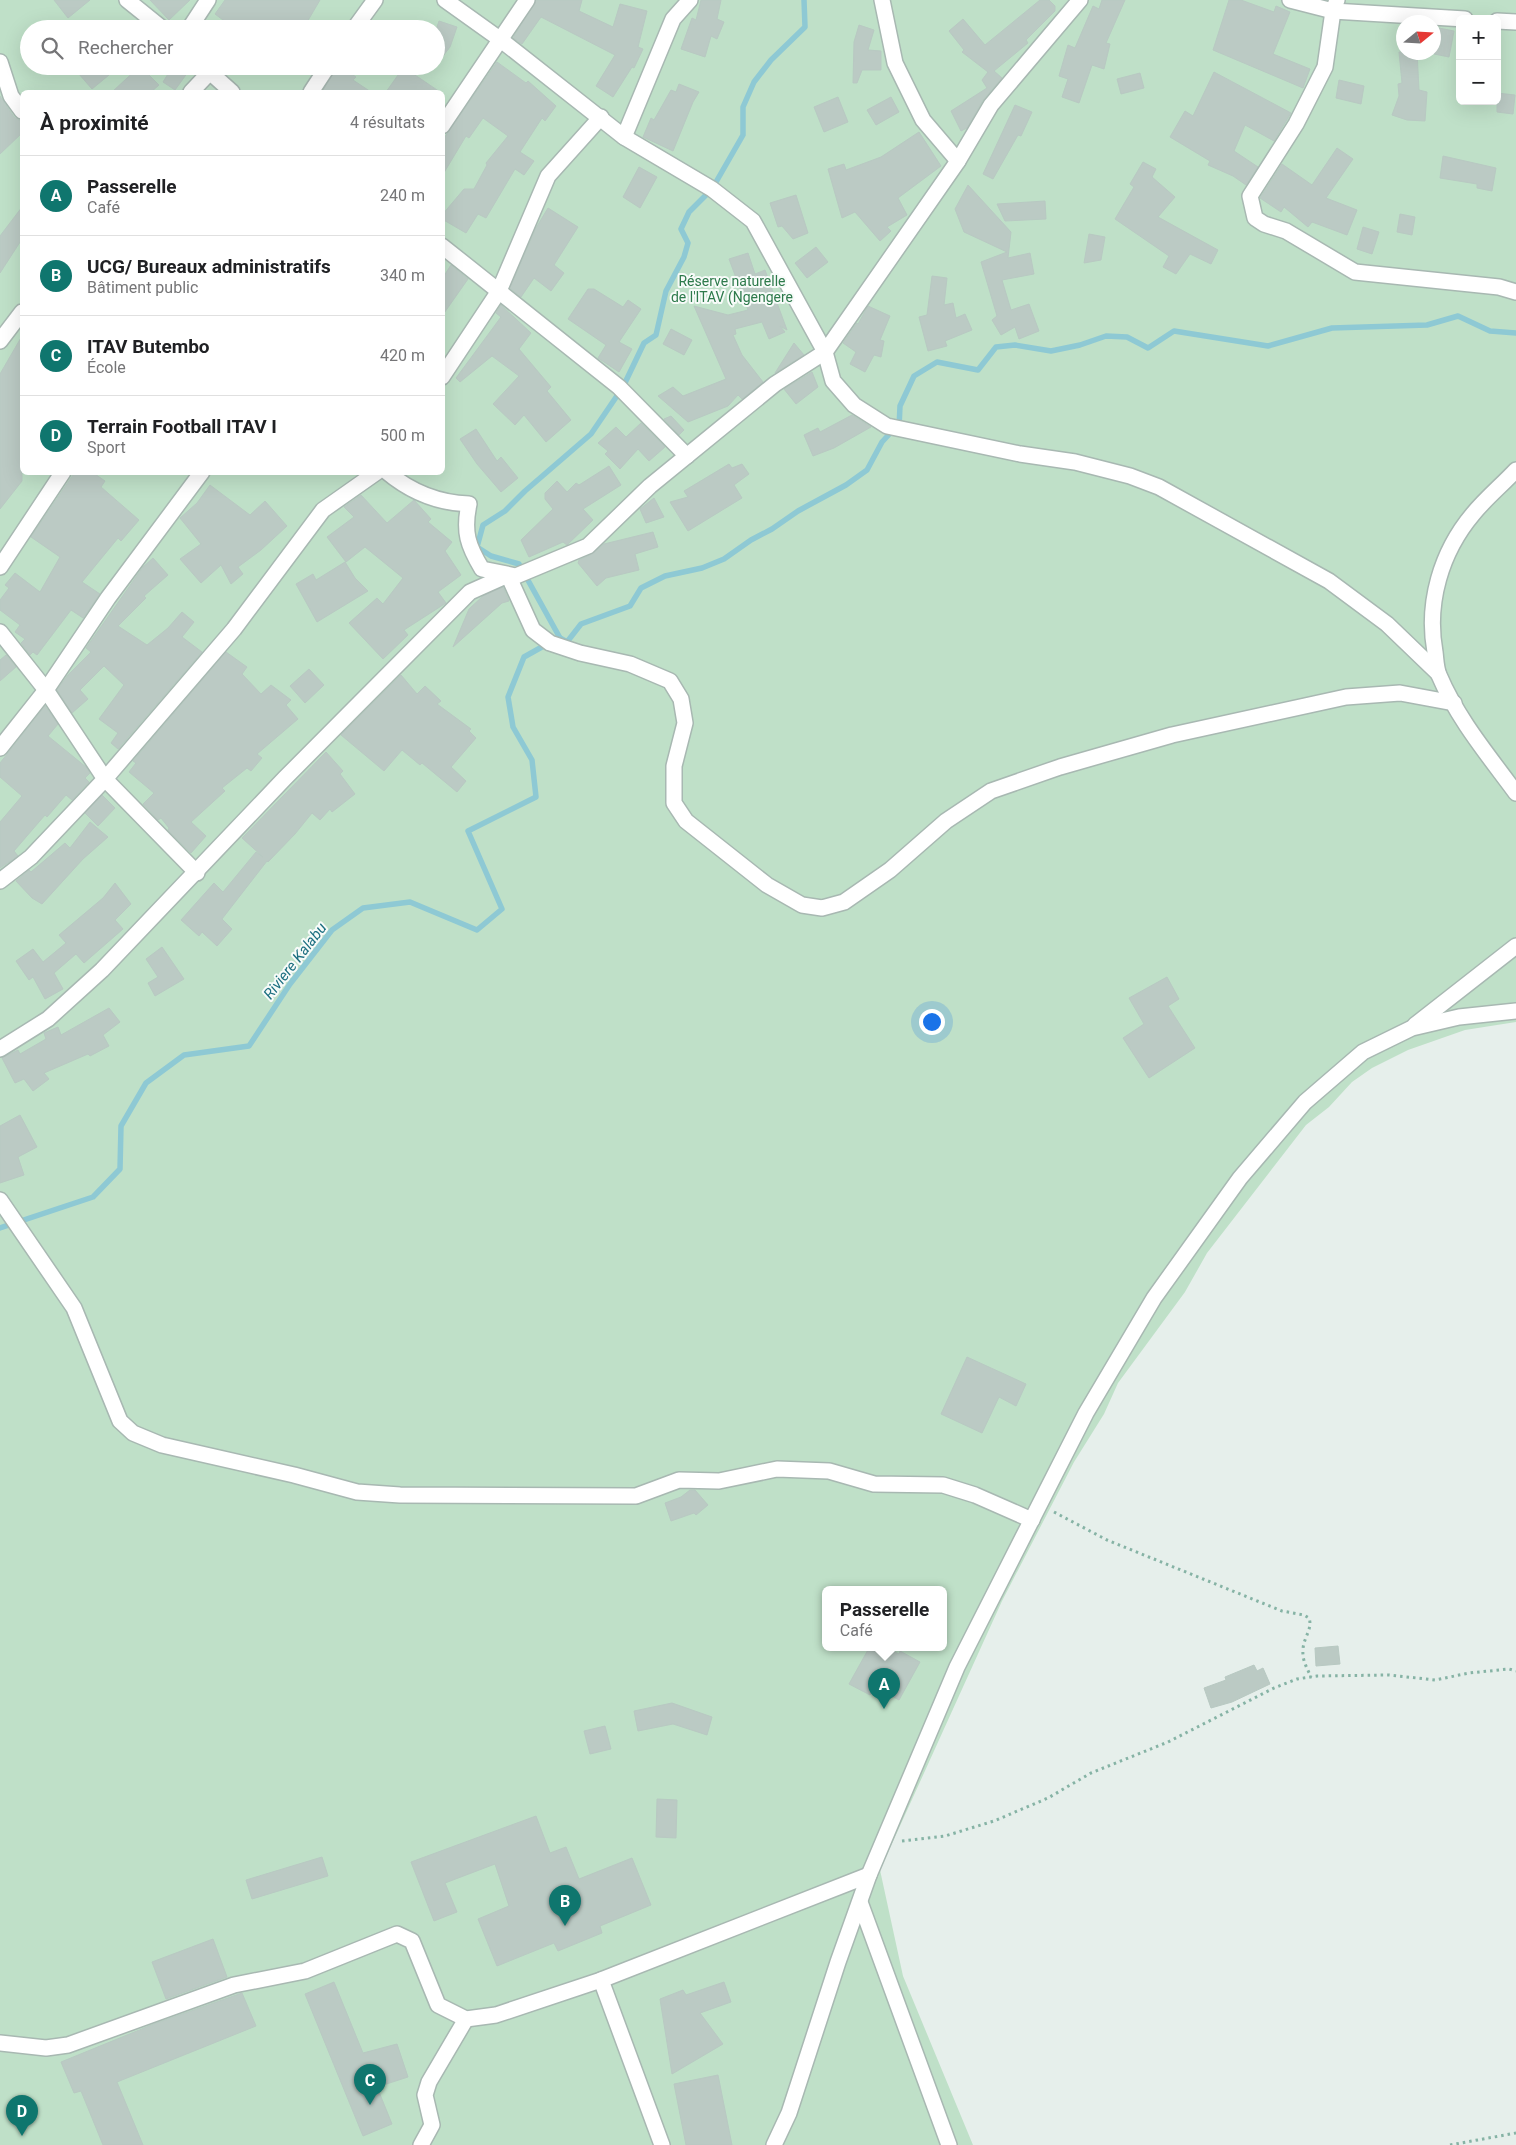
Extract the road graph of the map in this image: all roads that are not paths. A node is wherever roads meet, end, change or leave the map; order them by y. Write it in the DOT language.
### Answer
graph roads {
  1 [pos="127,0"];
  2 [pos="208,0"];
  3 [pos="375,0"];
  4 [pos="445,0"];
  5 [pos="527,0"];
  6 [pos="690,0"];
  7 [pos="882,0"];
  8 [pos="1080,0"];
  9 [pos="1290,0"];
  10 [pos="1335,6"];
  11 [pos="1456,18"];
  12 [pos="152,20"];
  13 [pos="196,20"];
  14 [pos="361,20"];
  15 [pos="1501,21"];
  16 [pos="1516,22"];
  17 [pos="501,40"];
  18 [pos="0,62"];
  19 [pos="203,75"];
  20 [pos="212,75"];
  21 [pos="322,75"];
  22 [pos="192,90"];
  23 [pos="230,90"];
  24 [pos="312,90"];
  25 [pos="20,108"];
  26 [pos="600,117"];
  27 [pos="445,122"];
  28 [pos="624,137"];
  29 [pos="958,161"];
  30 [pos="445,248"];
  31 [pos="499,291"];
  32 [pos="1516,292"];
  33 [pos="20,315"];
  34 [pos="0,341"];
  35 [pos="826,352"];
  36 [pos="445,372"];
  37 [pos="687,456"];
  38 [pos="1516,470"];
  39 [pos="61,475"];
  40 [pos="200,475"];
  41 [pos="373,475"];
  42 [pos="391,475"];
  43 [pos="0,567"];
  44 [pos="512,575"];
  45 [pos="0,632"];
  46 [pos="1438,673"];
  47 [pos="46,690"];
  48 [pos="1454,703"];
  49 [pos="0,748"];
  50 [pos="105,779"];
  51 [pos="1516,793"];
  52 [pos="197,872"];
  53 [pos="0,881"];
  54 [pos="1516,946"];
  55 [pos="1516,1011"];
  56 [pos="1412,1028"];
  57 [pos="0,1049"];
  58 [pos="0,1200"];
  59 [pos="1032,1520"];
  60 [pos="869,1875"];
  61 [pos="860,1902"];
  62 [pos="601,1980"];
  63 [pos="466,2019"];
  64 [pos="0,2043"];
  65 [pos="421,2145"];
  66 [pos="662,2145"];
  67 [pos="774,2145"];
  68 [pos="949,2145"];
  1 -- 12 [label="street"];
  2 -- 13 [label="street"];
  3 -- 14 [label="street"];
  4 -- 17 [label="street"];
  5 -- 17 [label="street"];
  6 -- 28 [label="street"];
  7 -- 29 [label="street"];
  8 -- 29 [label="street"];
  9 -- 10 [label="street"];
  10 -- 11 [label="street"];
  10 -- 32 [label="street"];
  15 -- 16 [label="street"];
  17 -- 26 [label="street"];
  17 -- 27 [label="street"];
  18 -- 25 [label="street"];
  19 -- 22 [label="street"];
  20 -- 23 [label="street"];
  21 -- 24 [label="street"];
  26 -- 28 [label="street"];
  26 -- 31 [label="street"];
  28 -- 35 [label="street"];
  29 -- 35 [label="street"];
  30 -- 31 [label="street"];
  31 -- 36 [label="street"];
  31 -- 37 [label="street"];
  33 -- 34 [label="street"];
  35 -- 37 [label="street"];
  35 -- 46 [label="street"];
  37 -- 44 [label="street"];
  38 -- 46 [label="street"];
  39 -- 43 [label="street"];
  40 -- 47 [label="street"];
  41 -- 50 [label="street"];
  42 -- 44 [label="street"];
  44 -- 48 [label="street"];
  44 -- 52 [label="street"];
  45 -- 47 [label="street"];
  46 -- 48 [label="street"];
  47 -- 49 [label="street"];
  47 -- 50 [label="street"];
  48 -- 51 [label="street"];
  50 -- 52 [label="street"];
  50 -- 53 [label="street"];
  52 -- 57 [label="street"];
  54 -- 56 [label="street"];
  55 -- 56 [label="street"];
  56 -- 59 [label="street"];
  58 -- 59 [label="street"];
  59 -- 60 [label="street"];
  60 -- 61 [label="street"];
  60 -- 62 [label="street"];
  61 -- 67 [label="street"];
  61 -- 68 [label="street"];
  62 -- 63 [label="street"];
  62 -- 66 [label="street"];
  63 -- 64 [label="street"];
  63 -- 65 [label="street"];
}
